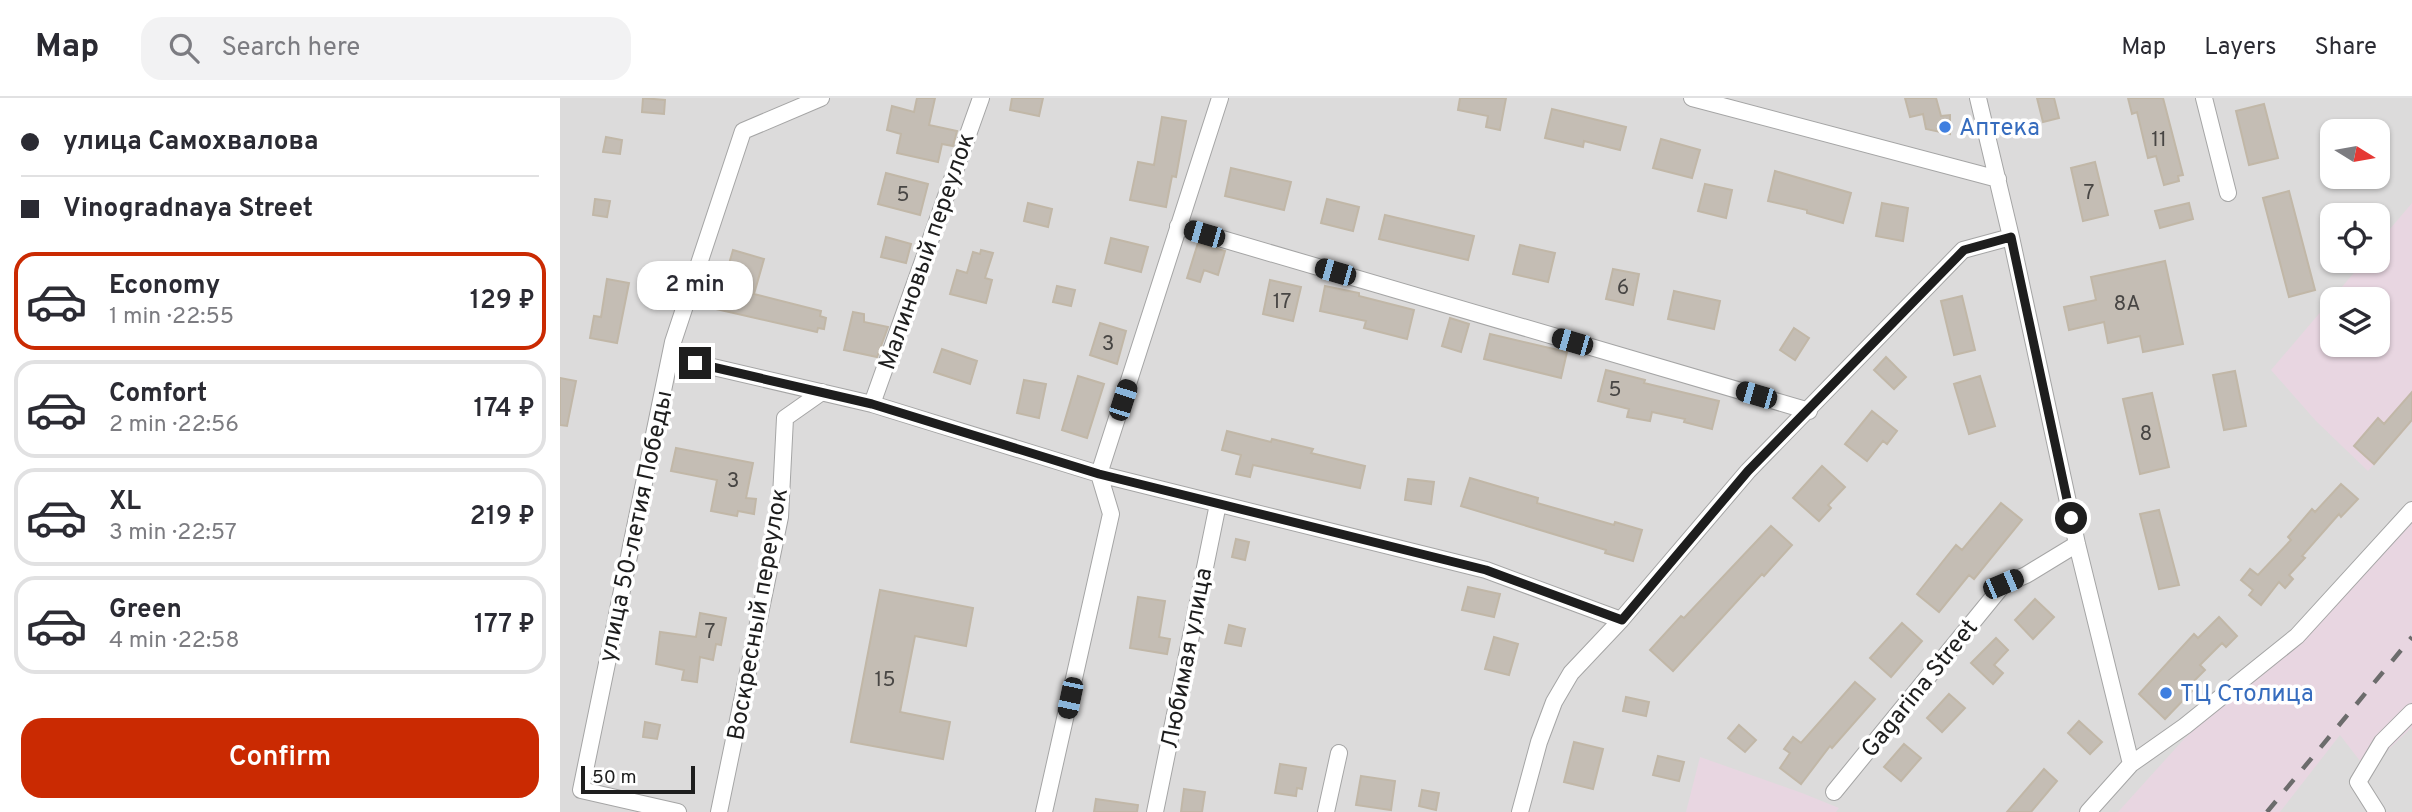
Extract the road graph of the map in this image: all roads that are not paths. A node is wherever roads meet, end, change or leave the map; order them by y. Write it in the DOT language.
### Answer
graph roads {
  1 [pos="821,98"];
  2 [pos="981,98"];
  3 [pos="1220,98"];
  4 [pos="1692,98"];
  5 [pos="1978,98"];
  6 [pos="2204,98"];
  7 [pos="1998,179"];
  8 [pos="2228,193"];
  9 [pos="1178,226"];
  10 [pos="2011,237"];
  11 [pos="670,357"];
  12 [pos="822,392"];
  13 [pos="872,404"];
  14 [pos="1809,411"];
  15 [pos="1099,474"];
  16 [pos="1217,504"];
  17 [pos="2412,510"];
  18 [pos="2077,544"];
  19 [pos="1622,620"];
  20 [pos="2412,712"];
  21 [pos="1339,753"];
  22 [pos="2131,764"];
  23 [pos="1834,792"];
  24 [pos="678,812"];
  25 [pos="719,812"];
  26 [pos="1044,812"];
  27 [pos="1155,812"];
  28 [pos="1326,812"];
  29 [pos="1520,812"];
  30 [pos="2088,812"];
  31 [pos="2377,812"];
  1 -- 11 [label="street, улица 50-летия Победы"];
  2 -- 13 [label="street, Малиновый переулок"];
  3 -- 9 [label="street"];
  4 -- 7 [label="street"];
  5 -- 7 [label="street"];
  6 -- 8 [label="street"];
  7 -- 10 [label="street"];
  9 -- 14 [label="street"];
  9 -- 15 [label="street"];
  10 -- 14 [label="street"];
  10 -- 18 [label="street"];
  11 -- 12 [label="street"];
  11 -- 24 [label="street, улица 50-летия Победы"];
  12 -- 13 [label="street"];
  12 -- 25 [label="street, Воскресный переулок"];
  13 -- 15 [label="street"];
  14 -- 19 [label="street"];
  15 -- 16 [label="street"];
  15 -- 26 [label="street"];
  16 -- 19 [label="street"];
  16 -- 27 [label="street, Любимая улица"];
  17 -- 22 [label="street"];
  18 -- 22 [label="street"];
  18 -- 23 [label="street, Gagarina Street"];
  19 -- 29 [label="street"];
  20 -- 31 [label="street"];
  21 -- 28 [label="street"];
  22 -- 30 [label="street"];
}
